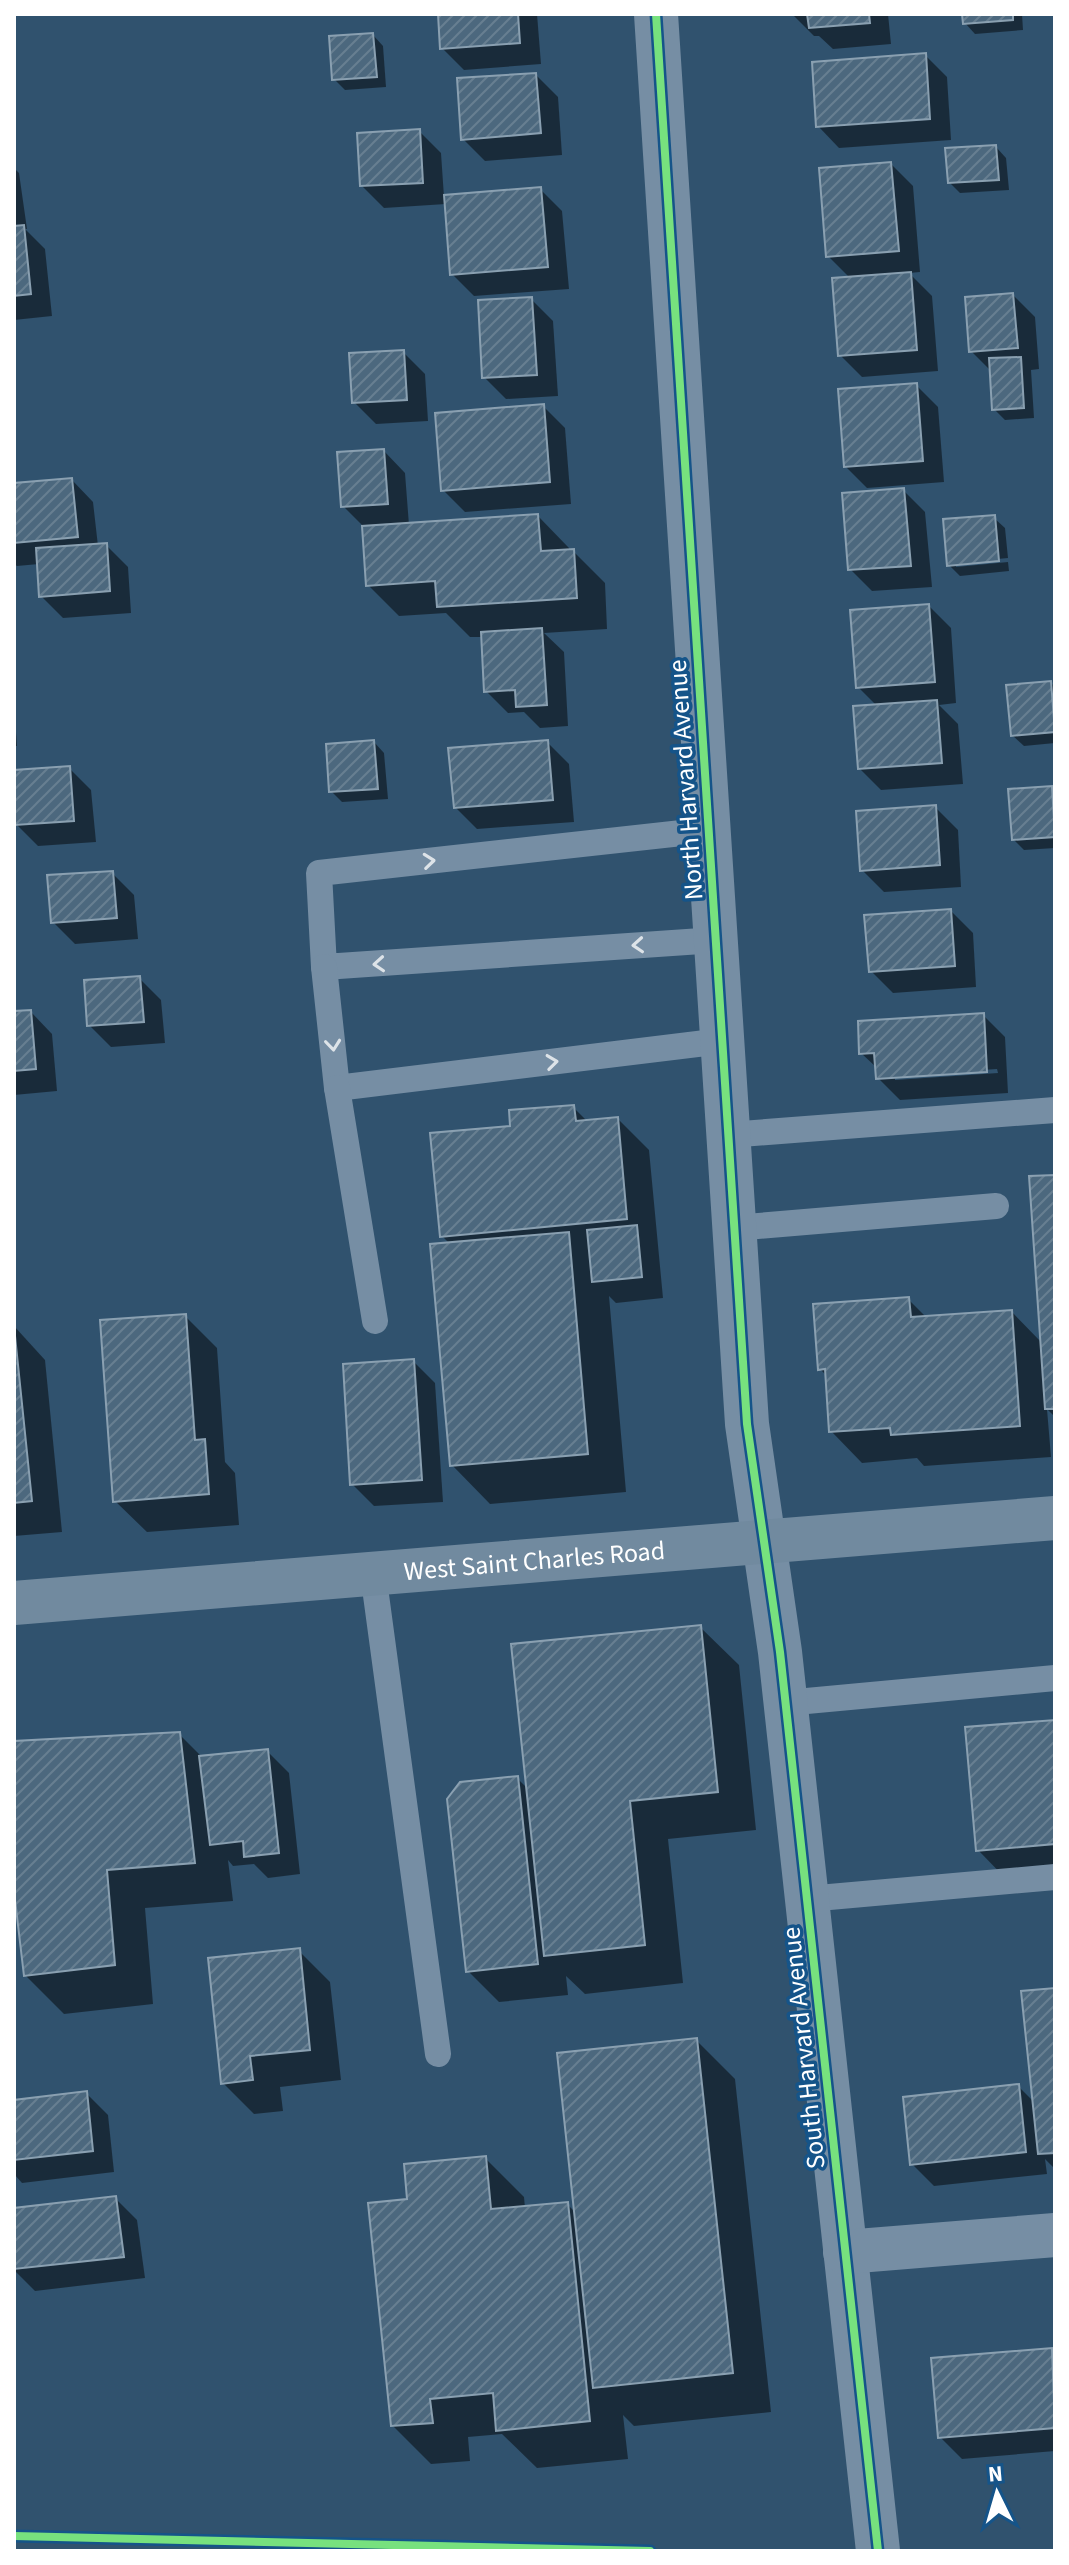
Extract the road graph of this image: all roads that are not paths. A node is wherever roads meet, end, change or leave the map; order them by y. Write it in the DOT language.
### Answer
graph roads {
  1 [pos="656,14"];
  2 [pos="709,830"];
  3 [pos="716,940"];
  4 [pos="324,967"];
  5 [pos="722,1041"];
  6 [pos="337,1088"];
  7 [pos="1055,1110"];
  8 [pos="728,1135"];
  9 [pos="996,1206"];
  10 [pos="734,1228"];
  11 [pos="375,1321"];
  12 [pos="1055,1518"];
  13 [pos="764,1541"];
  14 [pos="373,1573"];
  15 [pos="14,1603"];
  16 [pos="1055,1678"];
  17 [pos="785,1703"];
  18 [pos="1055,1877"];
  19 [pos="807,1899"];
  20 [pos="438,2054"];
  21 [pos="1055,2235"];
  22 [pos="845,2252"];
  23 [pos="878,2551"];
  1 -- 2 [label="street, North Harvard Avenue"];
  2 -- 3 [label="street, North Harvard Avenue"];
  4 -- 2 [label="lane, one-way"];
  3 -- 4 [label="lane, one-way"];
  3 -- 5 [label="street, North Harvard Avenue"];
  4 -- 6 [label="lane, one-way"];
  6 -- 5 [label="lane, one-way"];
  5 -- 8 [label="street, North Harvard Avenue"];
  6 -- 11 [label="lane"];
  7 -- 8 [label="lane"];
  8 -- 10 [label="street, North Harvard Avenue"];
  9 -- 10 [label="lane"];
  10 -- 13 [label="street, North Harvard Avenue"];
  12 -- 13 [label="main road, West Saint Charles Road"];
  13 -- 14 [label="main road, West Saint Charles Road"];
  13 -- 17 [label="street, South Harvard Avenue"];
  14 -- 15 [label="main road, West Saint Charles Road"];
  14 -- 20 [label="lane"];
  16 -- 17 [label="lane"];
  17 -- 19 [label="street, South Harvard Avenue"];
  18 -- 19 [label="lane"];
  19 -- 22 [label="street, South Harvard Avenue"];
  21 -- 22 [label="street"];
  22 -- 23 [label="street, South Harvard Avenue"];
}
